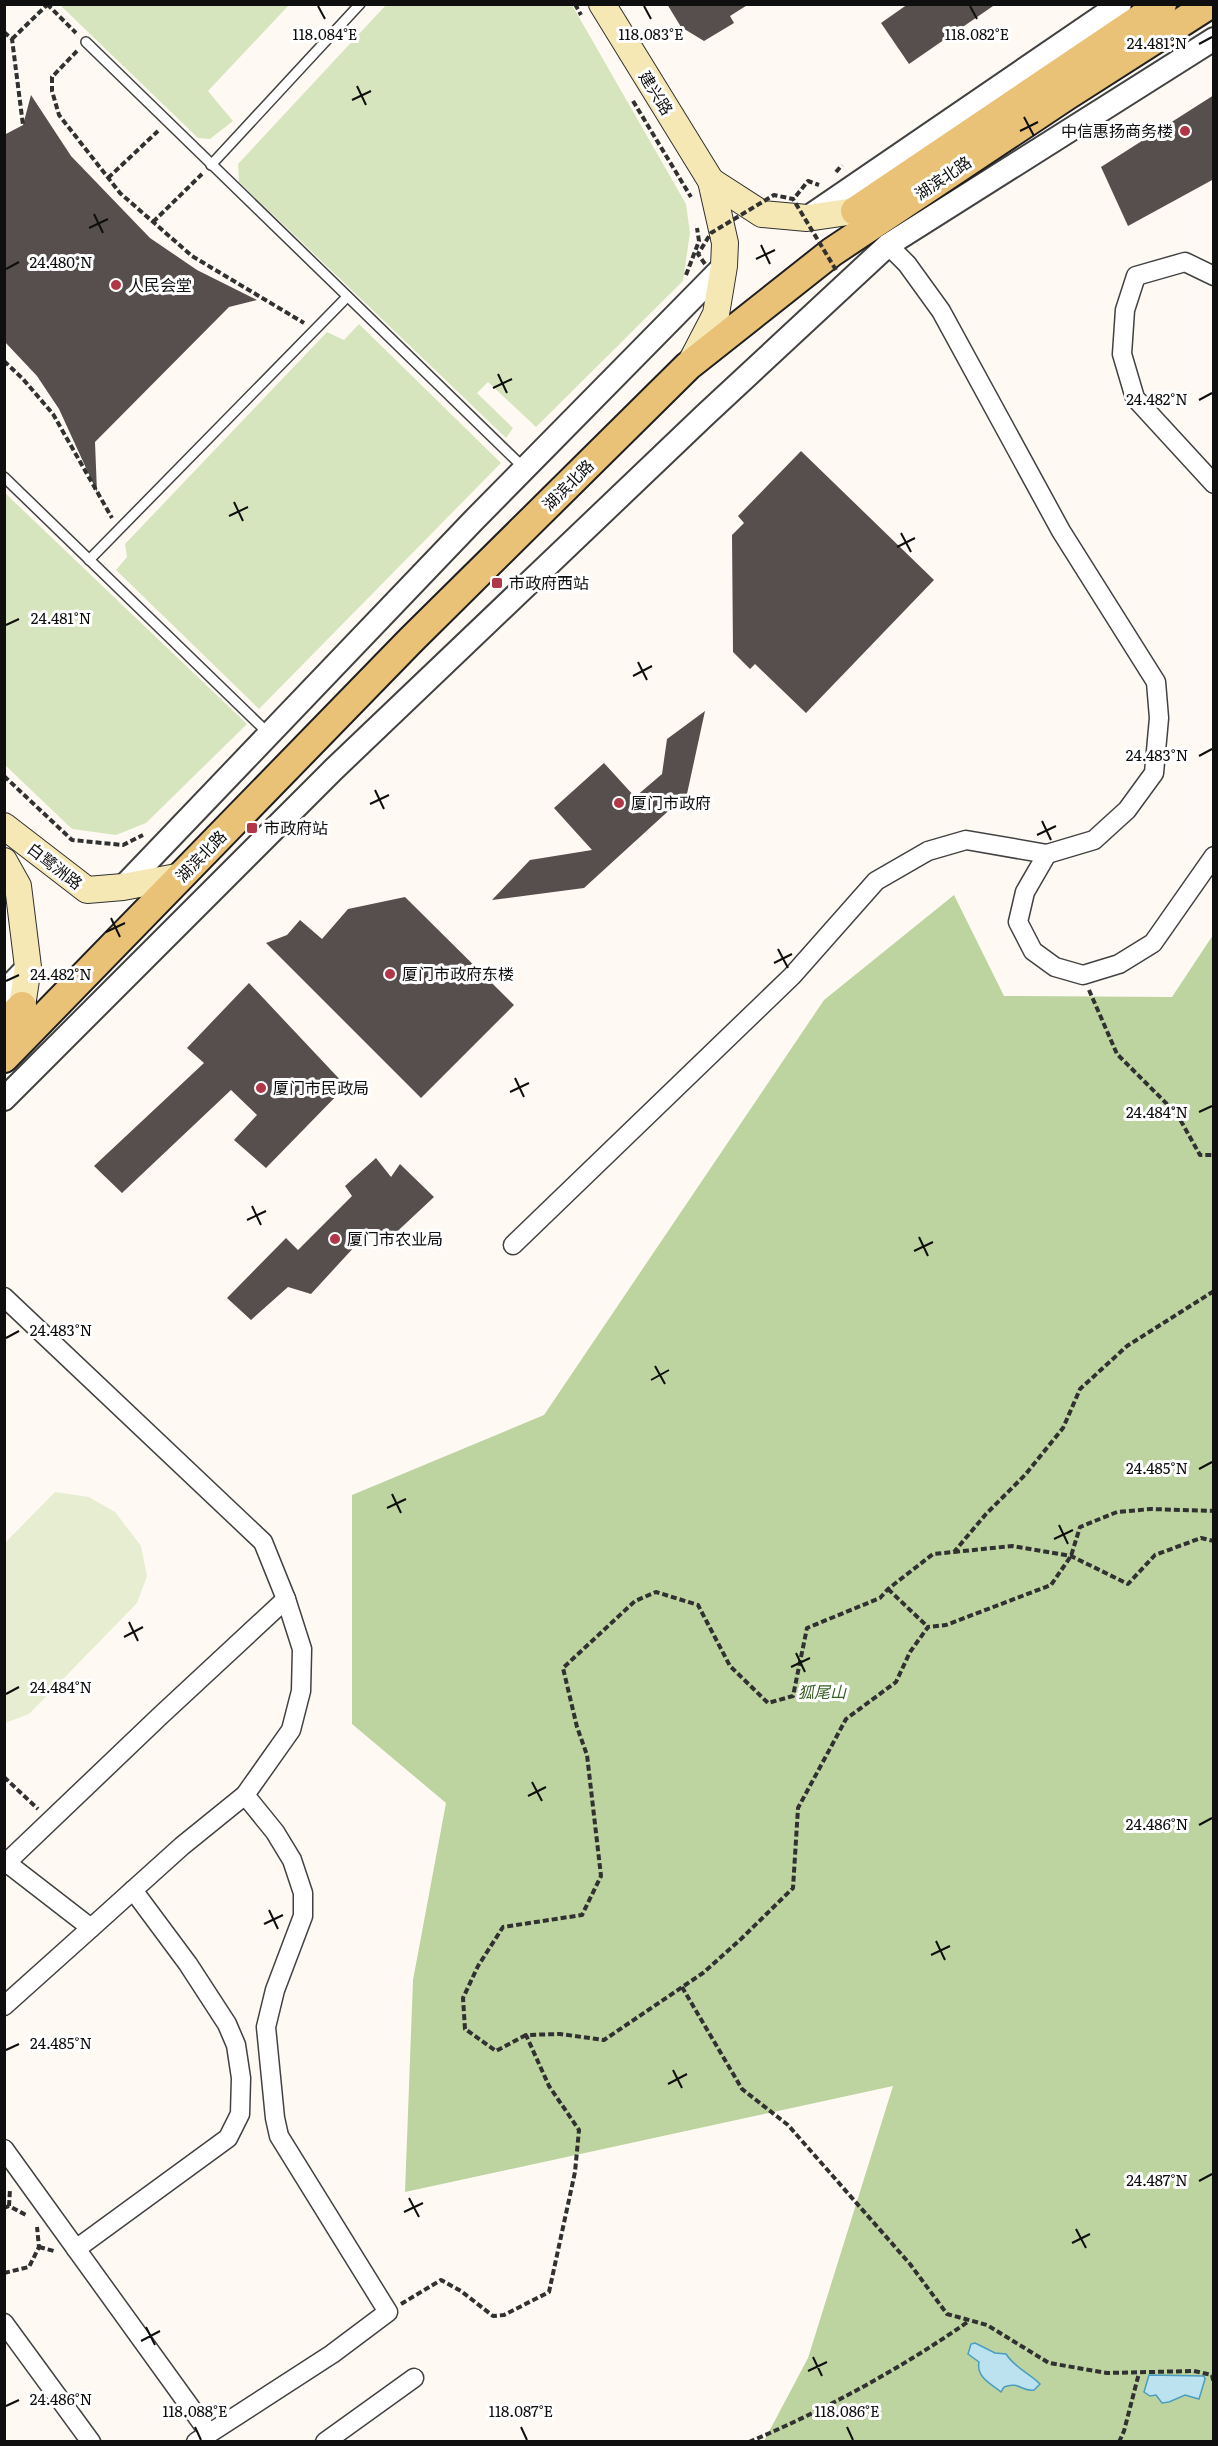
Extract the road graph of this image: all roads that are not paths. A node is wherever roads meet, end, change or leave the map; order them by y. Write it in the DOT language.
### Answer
graph roads {
  1 [pos="360,4"];
  2 [pos="1120,4"];
  3 [pos="1162,4"];
  4 [pos="1210,4"];
  5 [pos="595,14"];
  6 [pos="1214,39"];
  7 [pos="86,42"];
  8 [pos="211,165"];
  9 [pos="711,181"];
  10 [pos="855,211"];
  11 [pos="807,218"];
  12 [pos="888,245"];
  13 [pos="715,265"];
  14 [pos="1214,276"];
  15 [pos="347,297"];
  16 [pos="688,366"];
  17 [pos="525,469"];
  18 [pos="4,477"];
  19 [pos="1214,484"];
  20 [pos="89,560"];
  21 [pos="269,734"];
  22 [pos="4,826"];
  23 [pos="1047,854"];
  24 [pos="1214,856"];
  25 [pos="4,861"];
  26 [pos="182,876"];
  27 [pos="123,887"];
  28 [pos="10,1007"];
  29 [pos="4,1058"];
  30 [pos="4,1099"];
  31 [pos="513,1245"];
  32 [pos="4,1297"];
  33 [pos="286,1599"];
  34 [pos="245,1795"];
  35 [pos="6,1864"];
  36 [pos="133,1890"];
  37 [pos="91,1928"];
  38 [pos="4,2006"];
  39 [pos="4,2149"];
  40 [pos="76,2249"];
  41 [pos="4,2323"];
  42 [pos="414,2378"];
  43 [pos="203,2437"];
  44 [pos="91,2442"];
  45 [pos="325,2442"];
  1 -- 8 [label="lane"];
  2 -- 11 [label="street"];
  3 -- 10 [label="main road, 湖滨北路"];
  4 -- 16 [label="main road, 湖滨北路"];
  5 -- 9 [label="main road, 建兴路"];
  6 -- 12 [label="street"];
  7 -- 8 [label="lane"];
  8 -- 15 [label="lane"];
  9 -- 11 [label="main road, 建兴路"];
  9 -- 13 [label="main road, 建兴路"];
  10 -- 11 [label="main road, 建兴路"];
  12 -- 23 [label="street"];
  12 -- 30 [label="street"];
  13 -- 16 [label="main road, 建兴路"];
  13 -- 17 [label="street"];
  14 -- 19 [label="street"];
  15 -- 17 [label="lane"];
  15 -- 20 [label="lane"];
  16 -- 26 [label="main road, 湖滨北路"];
  17 -- 21 [label="street"];
  18 -- 20 [label="lane"];
  20 -- 21 [label="lane"];
  21 -- 27 [label="street"];
  22 -- 27 [label="main road, 白鹭洲路"];
  23 -- 24 [label="street"];
  23 -- 31 [label="street"];
  25 -- 28 [label="main road, 白鹭洲路"];
  26 -- 27 [label="main road, 白鹭洲路"];
  26 -- 29 [label="main road, 湖滨北路"];
  32 -- 33 [label="street"];
  33 -- 34 [label="street"];
  33 -- 35 [label="street"];
  34 -- 36 [label="street"];
  34 -- 43 [label="street"];
  35 -- 37 [label="street"];
  36 -- 37 [label="street"];
  36 -- 40 [label="street"];
  37 -- 38 [label="street"];
  39 -- 40 [label="street"];
  40 -- 43 [label="street"];
  41 -- 44 [label="street"];
  42 -- 45 [label="street"];
}
